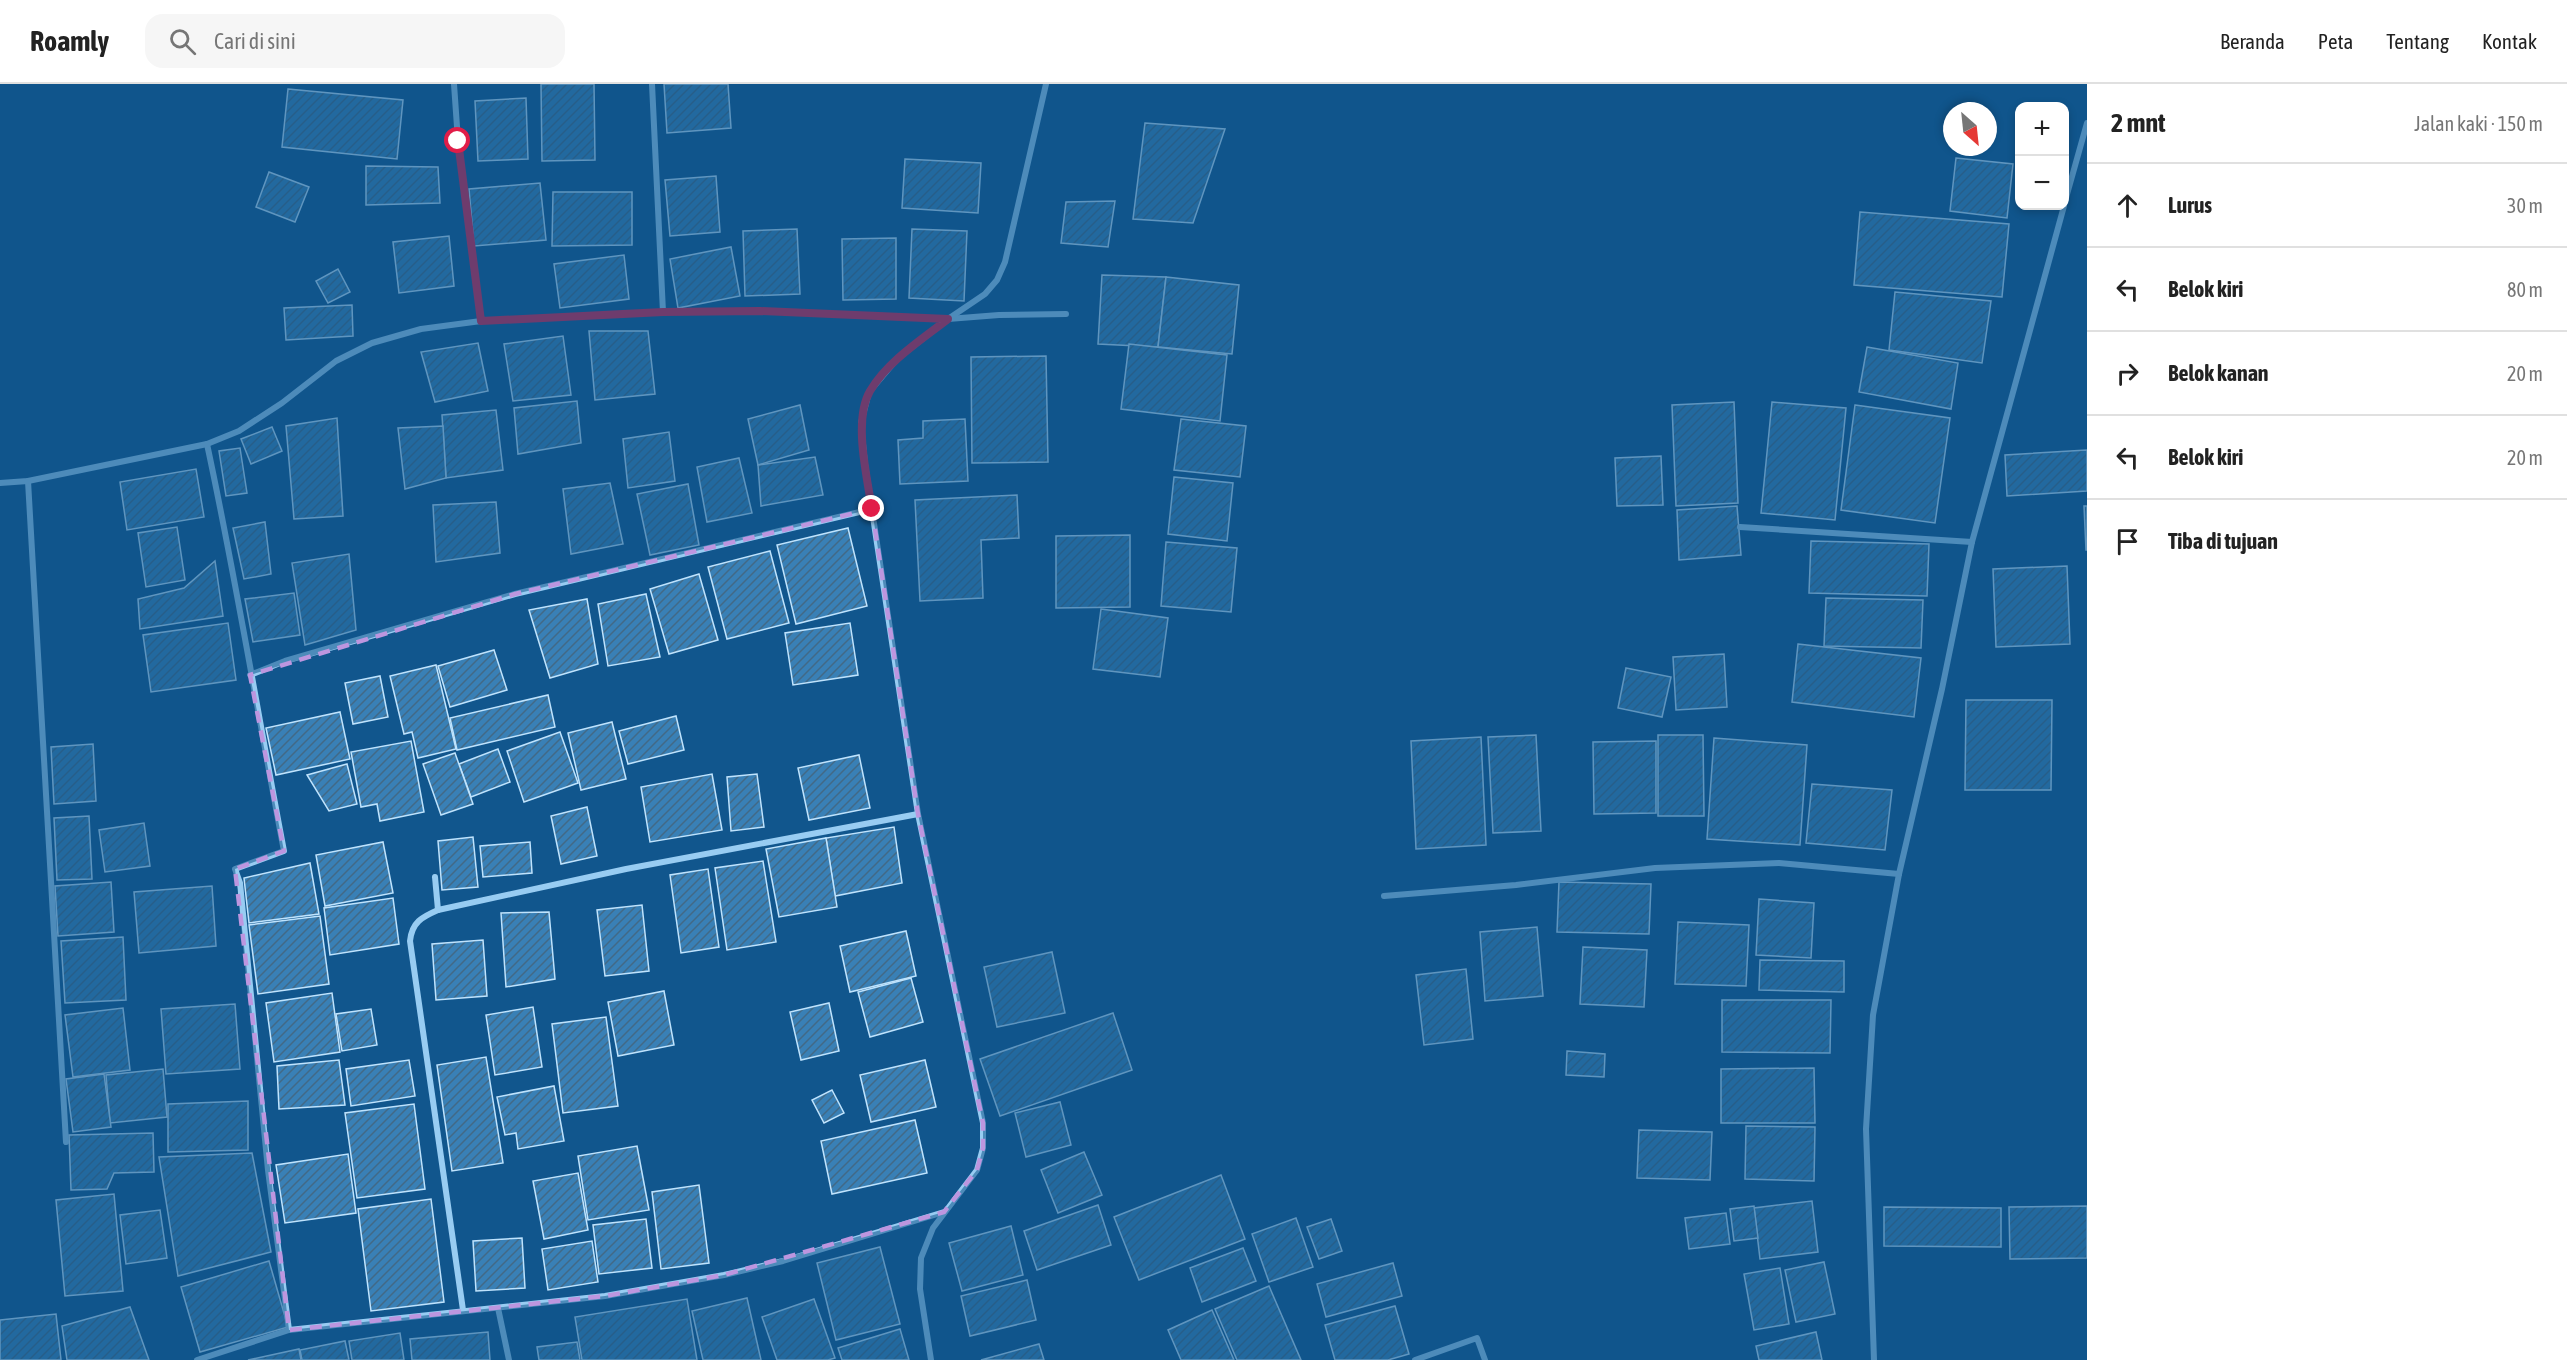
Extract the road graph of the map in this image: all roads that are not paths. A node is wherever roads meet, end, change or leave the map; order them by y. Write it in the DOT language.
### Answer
graph roads {
  1 [pos="453,84"];
  2 [pos="652,84"];
  3 [pos="1046,84"];
  4 [pos="2087,123"];
  5 [pos="2069,187"];
  6 [pos="2063,210"];
  7 [pos="663,312"];
  8 [pos="1066,314"];
  9 [pos="948,319"];
  10 [pos="481,321"];
  11 [pos="207,444"];
  12 [pos="28,481"];
  13 [pos="0,483"];
  14 [pos="872,509"];
  15 [pos="1740,527"];
  16 [pos="1972,542"];
  17 [pos="250,675"];
  18 [pos="918,814"];
  19 [pos="1899,874"];
  20 [pos="435,877"];
  21 [pos="1384,896"];
  22 [pos="438,910"];
  23 [pos="66,1142"];
  24 [pos="944,1212"];
  25 [pos="498,1308"];
  26 [pos="463,1310"];
  27 [pos="289,1330"];
  28 [pos="197,1360"];
  29 [pos="509,1360"];
  30 [pos="932,1360"];
  31 [pos="1415,1360"];
  32 [pos="1485,1360"];
  33 [pos="1874,1360"];
  1 -- 10 [label="street"];
  2 -- 7 [label="street"];
  3 -- 9 [label="street"];
  4 -- 5 [label="street"];
  6 -- 16 [label="street"];
  7 -- 9 [label="street"];
  7 -- 10 [label="street"];
  8 -- 9 [label="street"];
  9 -- 14 [label="street"];
  10 -- 11 [label="street"];
  11 -- 12 [label="street"];
  11 -- 17 [label="street"];
  12 -- 13 [label="street"];
  12 -- 23 [label="street"];
  14 -- 17 [label="street"];
  14 -- 18 [label="street"];
  15 -- 16 [label="street"];
  16 -- 19 [label="street"];
  17 -- 27 [label="street"];
  18 -- 22 [label="street"];
  18 -- 24 [label="street"];
  19 -- 21 [label="street"];
  19 -- 33 [label="street"];
  20 -- 22 [label="street"];
  22 -- 26 [label="street"];
  24 -- 25 [label="street"];
  24 -- 30 [label="street"];
  25 -- 26 [label="street"];
  25 -- 29 [label="street"];
  26 -- 27 [label="street"];
  27 -- 28 [label="street"];
  31 -- 32 [label="street"];
}
